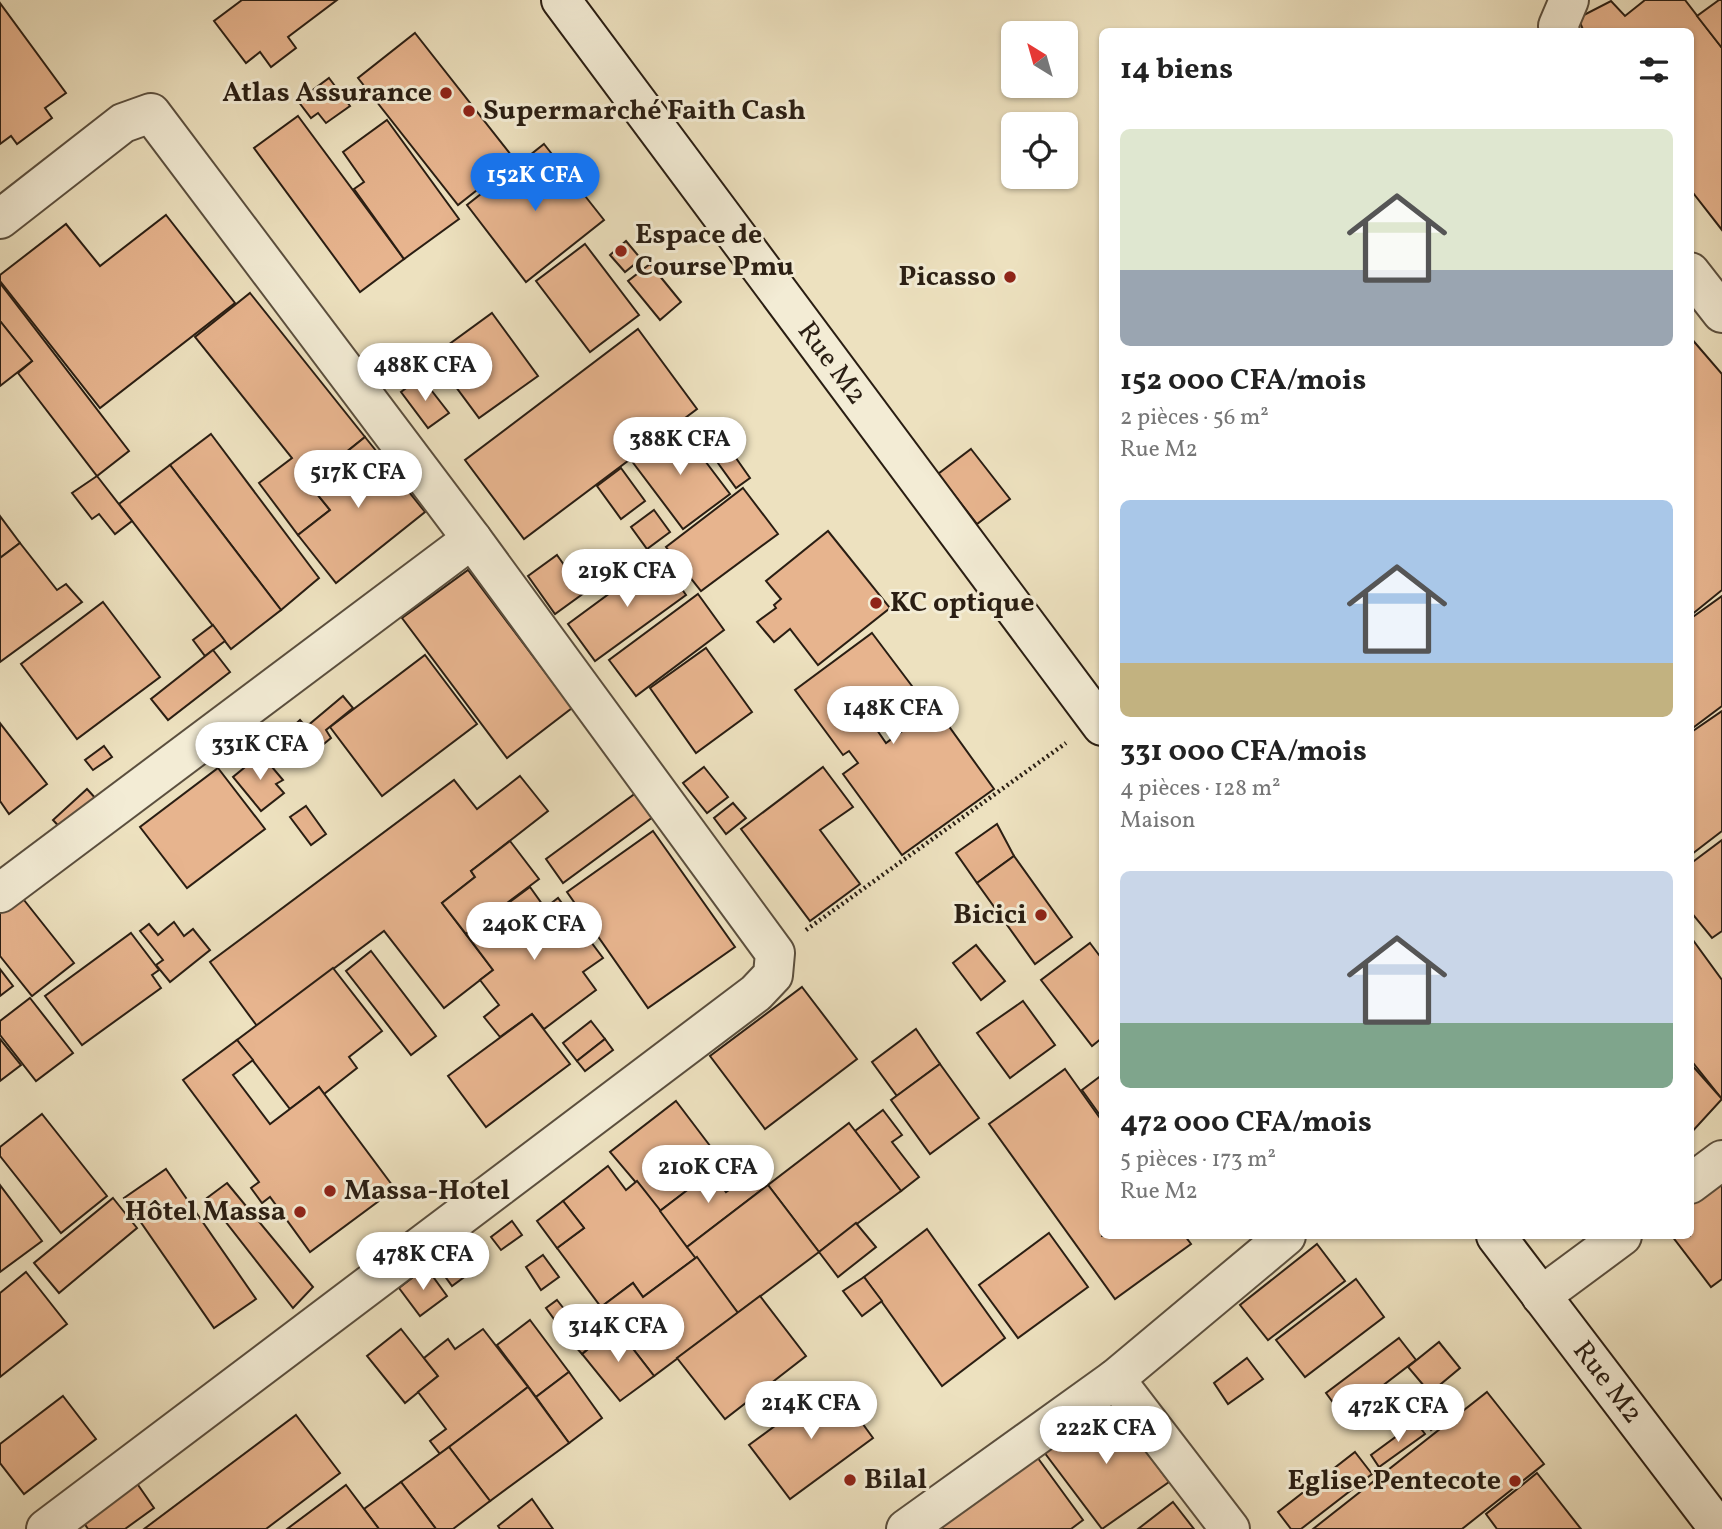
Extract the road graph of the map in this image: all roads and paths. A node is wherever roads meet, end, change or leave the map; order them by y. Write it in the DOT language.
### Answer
graph roads {
  1 [pos="561,0"];
  2 [pos="1569,0"];
  3 [pos="1559,28"];
  4 [pos="0,219"];
  5 [pos="1694,277"];
  6 [pos="1722,313"];
  7 [pos="472,539"];
  8 [pos="1099,722"];
  9 [pos="1099,724"];
  10 [pos="0,893"];
  11 [pos="775,953"];
  12 [pos="1722,1160"];
  13 [pos="1694,1181"];
  14 [pos="1282,1239"];
  15 [pos="1498,1239"];
  16 [pos="1618,1239"];
  17 [pos="1541,1296"];
  18 [pos="1115,1379"];
  19 [pos="46,1529"];
  20 [pos="906,1529"];
  21 [pos="1230,1529"];
  22 [pos="1719,1529"];
  1 -- 8 [label="street, Rue M2"];
  2 -- 3 [label="street"];
  4 -- 7 [label="street"];
  5 -- 6 [label="street"];
  7 -- 10 [label="street"];
  7 -- 11 [label="street"];
  9 -- 11 [label="path"];
  11 -- 19 [label="street"];
  12 -- 13 [label="street"];
  14 -- 18 [label="street"];
  15 -- 17 [label="street, Rue M2"];
  16 -- 17 [label="street"];
  17 -- 22 [label="street, Rue M2"];
  18 -- 20 [label="street"];
  18 -- 21 [label="street"];
}
